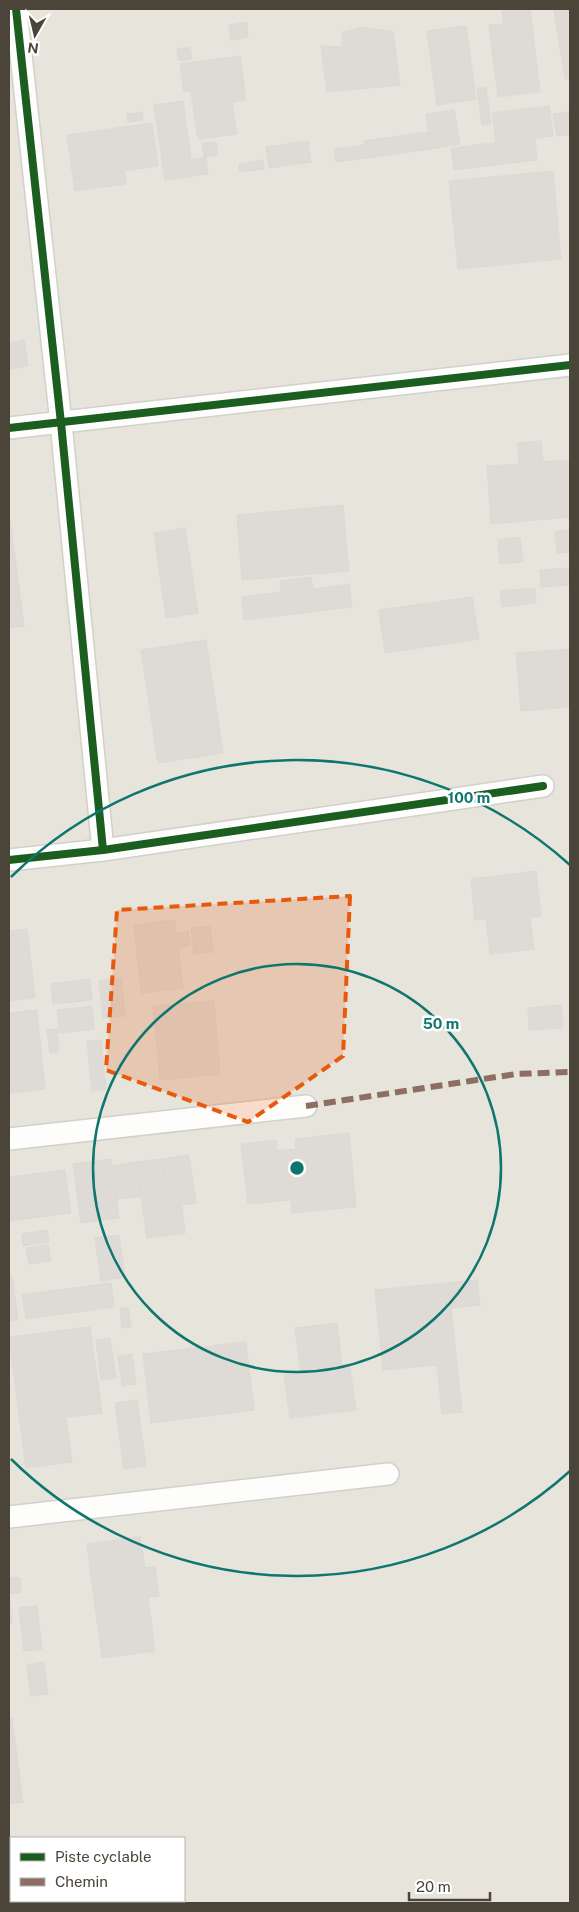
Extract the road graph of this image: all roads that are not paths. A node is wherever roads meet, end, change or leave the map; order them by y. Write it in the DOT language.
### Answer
graph roads {
  1 [pos="16,9"];
  2 [pos="570,365"];
  3 [pos="61,423"];
  4 [pos="9,428"];
  5 [pos="544,786"];
  6 [pos="103,850"];
  7 [pos="9,860"];
  8 [pos="306,1106"];
  9 [pos="9,1139"];
  10 [pos="388,1474"];
  11 [pos="9,1517"];
  1 -- 3 [label="street"];
  2 -- 3 [label="street"];
  3 -- 4 [label="street"];
  3 -- 6 [label="street"];
  5 -- 6 [label="street"];
  6 -- 7 [label="street"];
  8 -- 9 [label="street"];
  10 -- 11 [label="street"];
}
